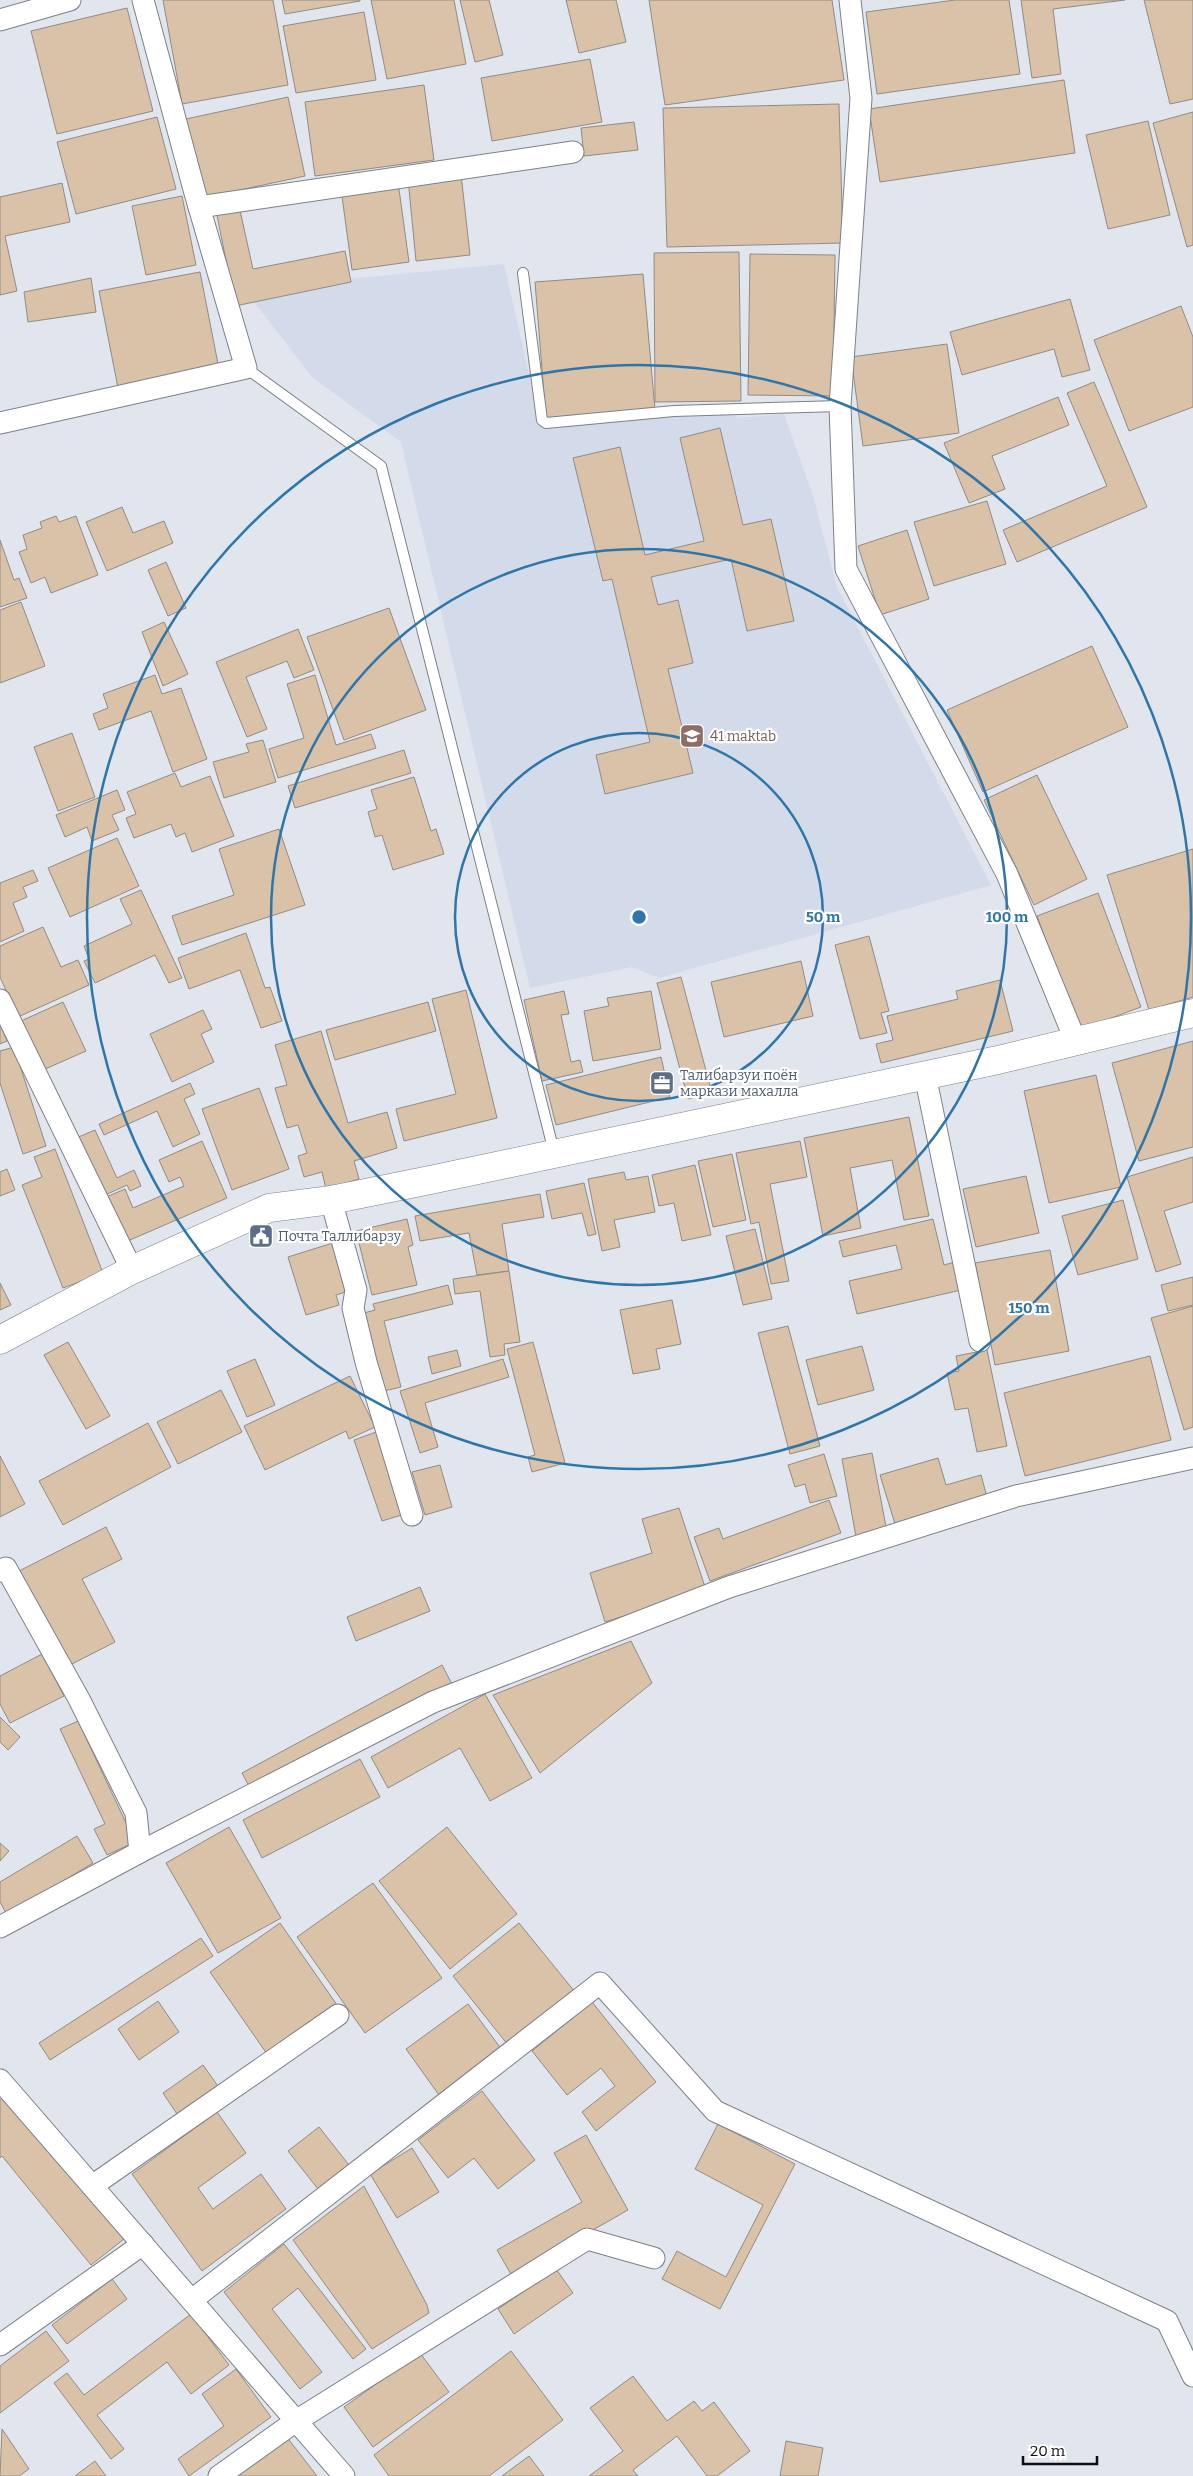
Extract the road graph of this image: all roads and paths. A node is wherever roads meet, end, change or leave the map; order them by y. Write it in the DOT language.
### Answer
graph roads {
  1 [pos="70,0"];
  2 [pos="143,0"];
  3 [pos="850,0"];
  4 [pos="0,20"];
  5 [pos="573,152"];
  6 [pos="199,207"];
  7 [pos="523,273"];
  8 [pos="246,368"];
  9 [pos="840,406"];
  10 [pos="0,422"];
  11 [pos="0,1000"];
  12 [pos="1193,1013"];
  13 [pos="1076,1042"];
  14 [pos="925,1075"];
  15 [pos="554,1153"];
  16 [pos="330,1200"];
  17 [pos="132,1270"];
  18 [pos="0,1340"];
  19 [pos="980,1341"];
  20 [pos="1193,1458"];
  21 [pos="412,1515"];
  22 [pos="0,1571"];
  23 [pos="140,1852"];
  24 [pos="0,1927"];
  25 [pos="338,2015"];
  26 [pos="0,2080"];
  27 [pos="92,2186"];
  28 [pos="142,2244"];
  29 [pos="654,2258"];
  30 [pos="192,2300"];
  31 [pos="0,2345"];
  32 [pos="1193,2376"];
  33 [pos="296,2421"];
  34 [pos="219,2476"];
  35 [pos="344,2476"];
  1 -- 4 [label="street"];
  2 -- 6 [label="street"];
  3 -- 9 [label="street"];
  5 -- 6 [label="street"];
  6 -- 8 [label="street"];
  7 -- 9 [label="lane"];
  8 -- 10 [label="street"];
  8 -- 15 [label="lane"];
  9 -- 13 [label="street"];
  11 -- 17 [label="street"];
  12 -- 13 [label="street"];
  13 -- 14 [label="street"];
  14 -- 15 [label="street"];
  14 -- 19 [label="street"];
  15 -- 16 [label="street"];
  16 -- 17 [label="street"];
  16 -- 21 [label="street"];
  17 -- 18 [label="street"];
  20 -- 23 [label="street"];
  22 -- 23 [label="street"];
  23 -- 24 [label="street"];
  25 -- 27 [label="street"];
  26 -- 27 [label="street"];
  27 -- 28 [label="street"];
  28 -- 30 [label="street"];
  28 -- 31 [label="street"];
  29 -- 33 [label="street"];
  30 -- 32 [label="street"];
  30 -- 33 [label="street"];
  33 -- 34 [label="street"];
  33 -- 35 [label="street"];
}
